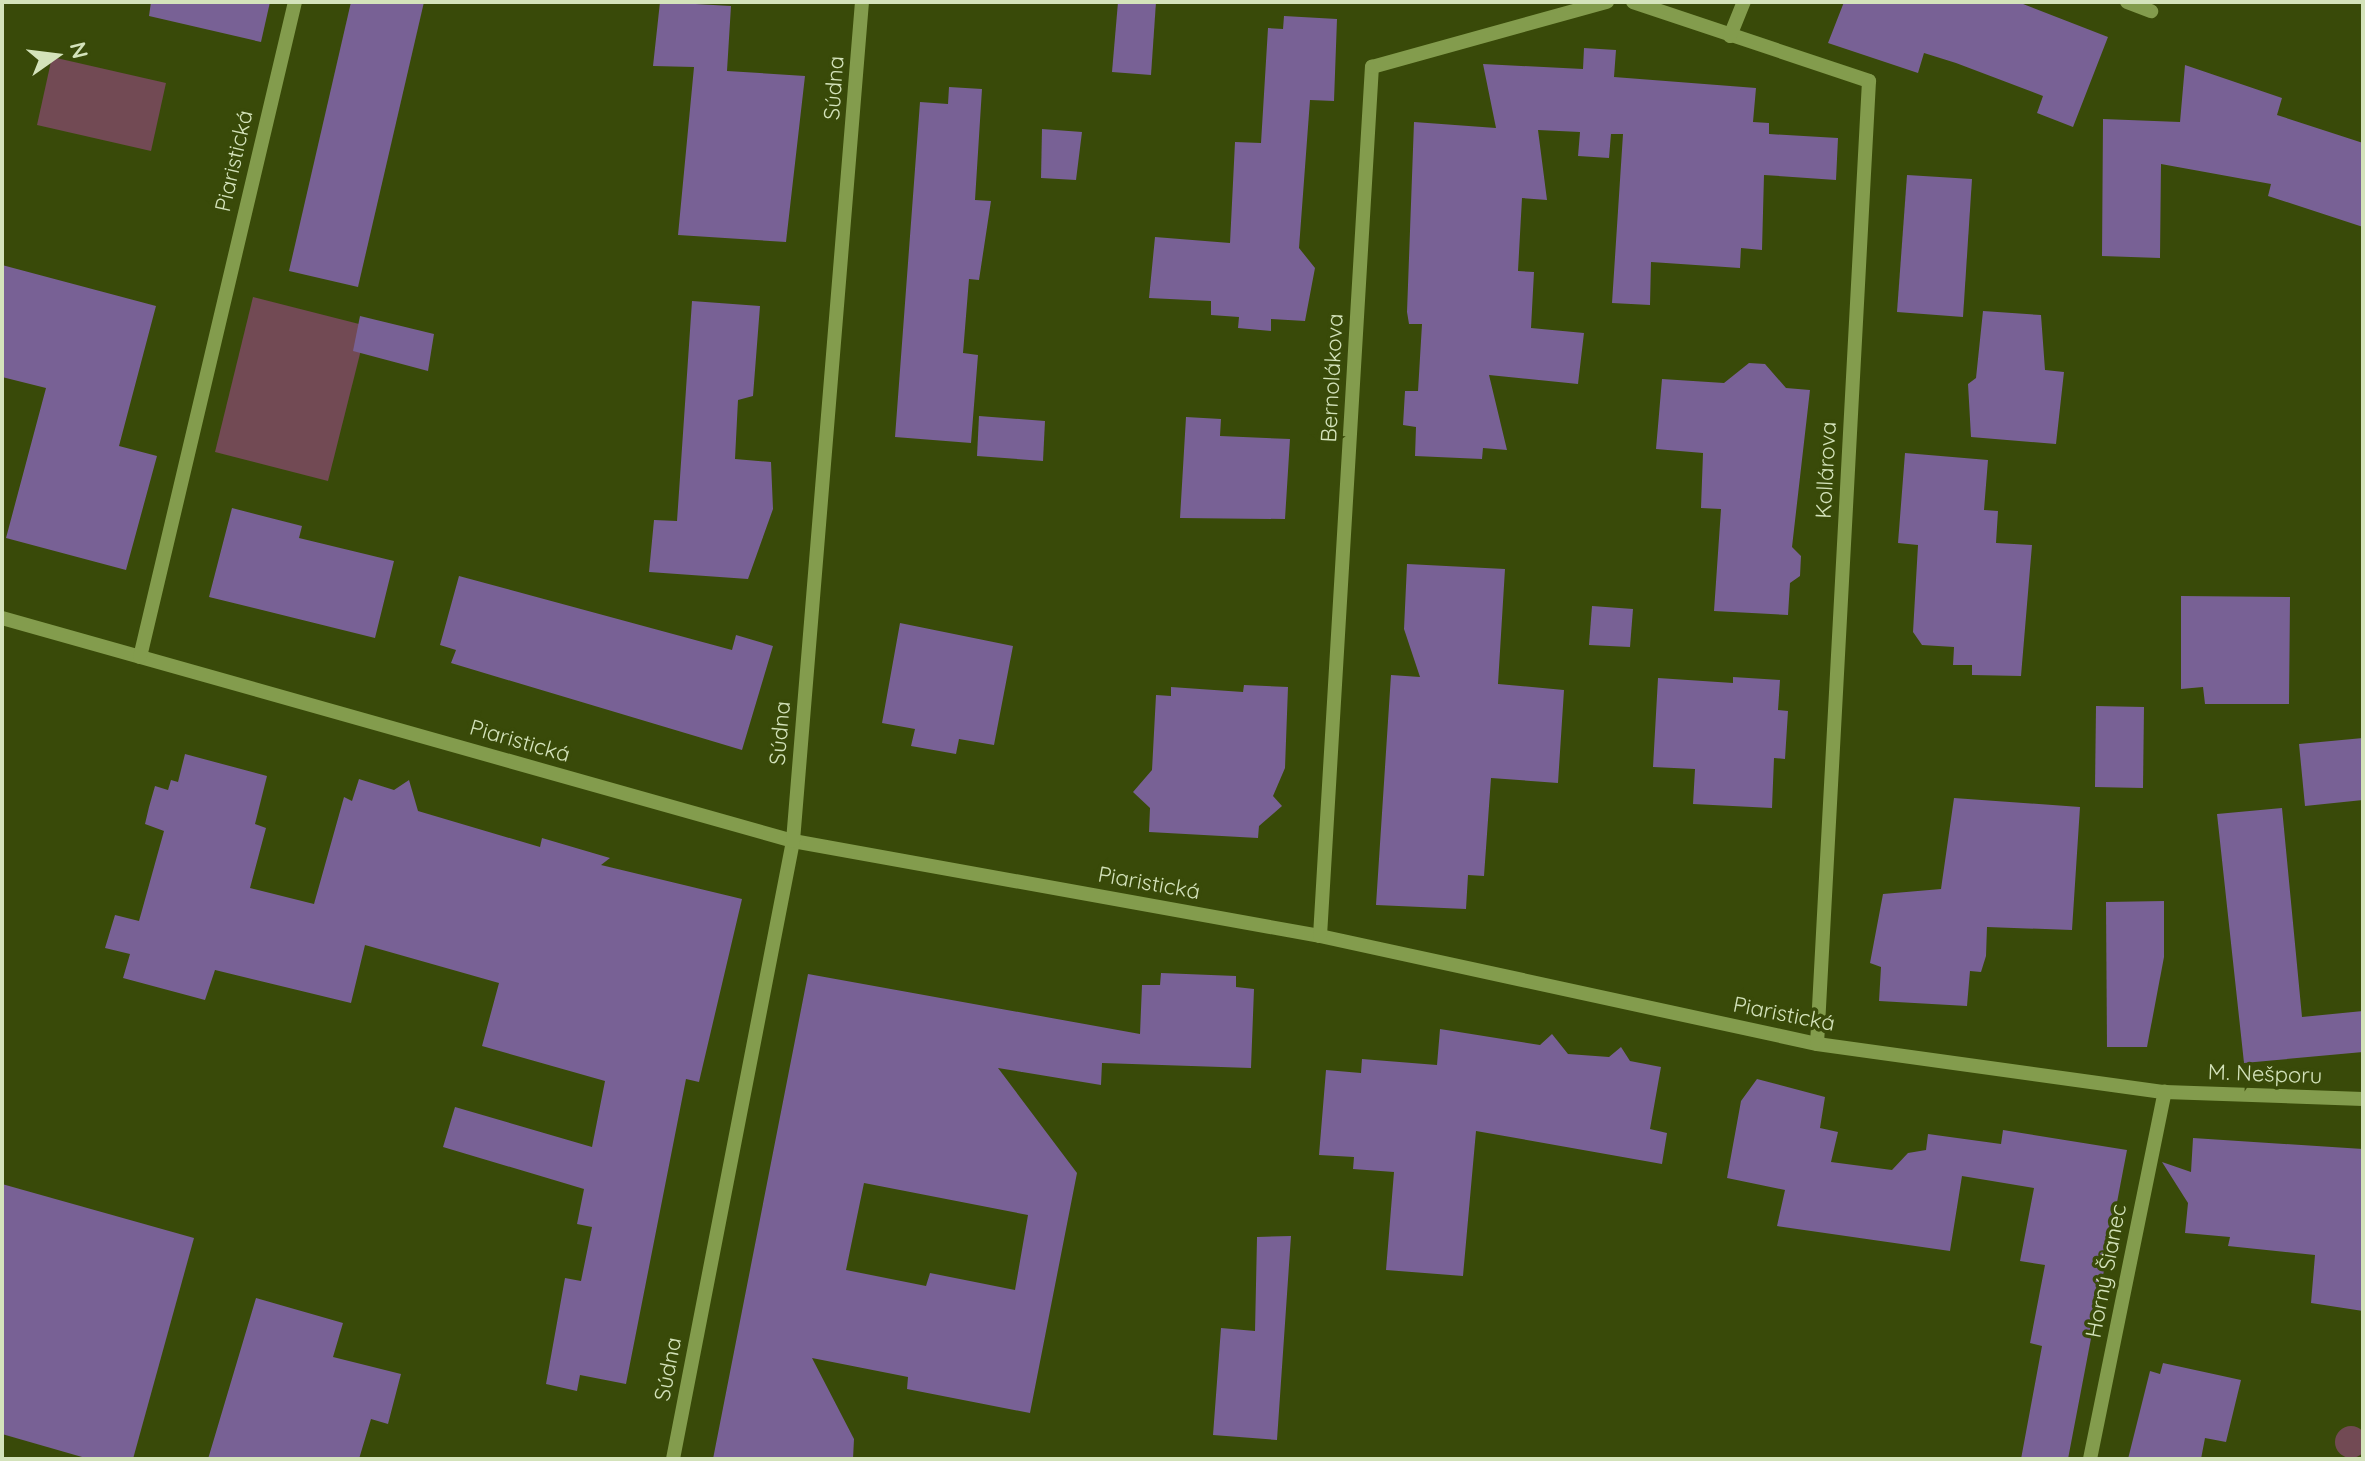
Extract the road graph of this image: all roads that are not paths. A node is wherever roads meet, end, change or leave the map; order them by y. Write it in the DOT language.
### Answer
graph roads {
  1 [pos="295,2"];
  2 [pos="862,2"];
  3 [pos="1607,2"];
  4 [pos="1633,2"];
  5 [pos="1744,2"];
  6 [pos="2127,2"];
  7 [pos="2151,11"];
  8 [pos="1730,36"];
  9 [pos="2,618"];
  10 [pos="140,657"];
  11 [pos="793,841"];
  12 [pos="1320,936"];
  13 [pos="1817,1044"];
  14 [pos="2165,1092"];
  15 [pos="2363,1099"];
  16 [pos="673,1459"];
  17 [pos="2090,1459"];
  1 -- 10 [label="street, Piaristická"];
  2 -- 11 [label="street, Súdna"];
  3 -- 12 [label="street, Bernolákova"];
  4 -- 8 [label="street"];
  5 -- 8 [label="street"];
  6 -- 7 [label="street"];
  8 -- 13 [label="street, Kollárova"];
  9 -- 10 [label="street, Piaristická"];
  10 -- 11 [label="street, Piaristická"];
  11 -- 12 [label="street, Piaristická"];
  11 -- 16 [label="street, Súdna"];
  12 -- 13 [label="street, Piaristická"];
  13 -- 14 [label="street, Piaristická"];
  14 -- 15 [label="street, M. Nešporu"];
  14 -- 17 [label="street, Horný Šianec"];
}
